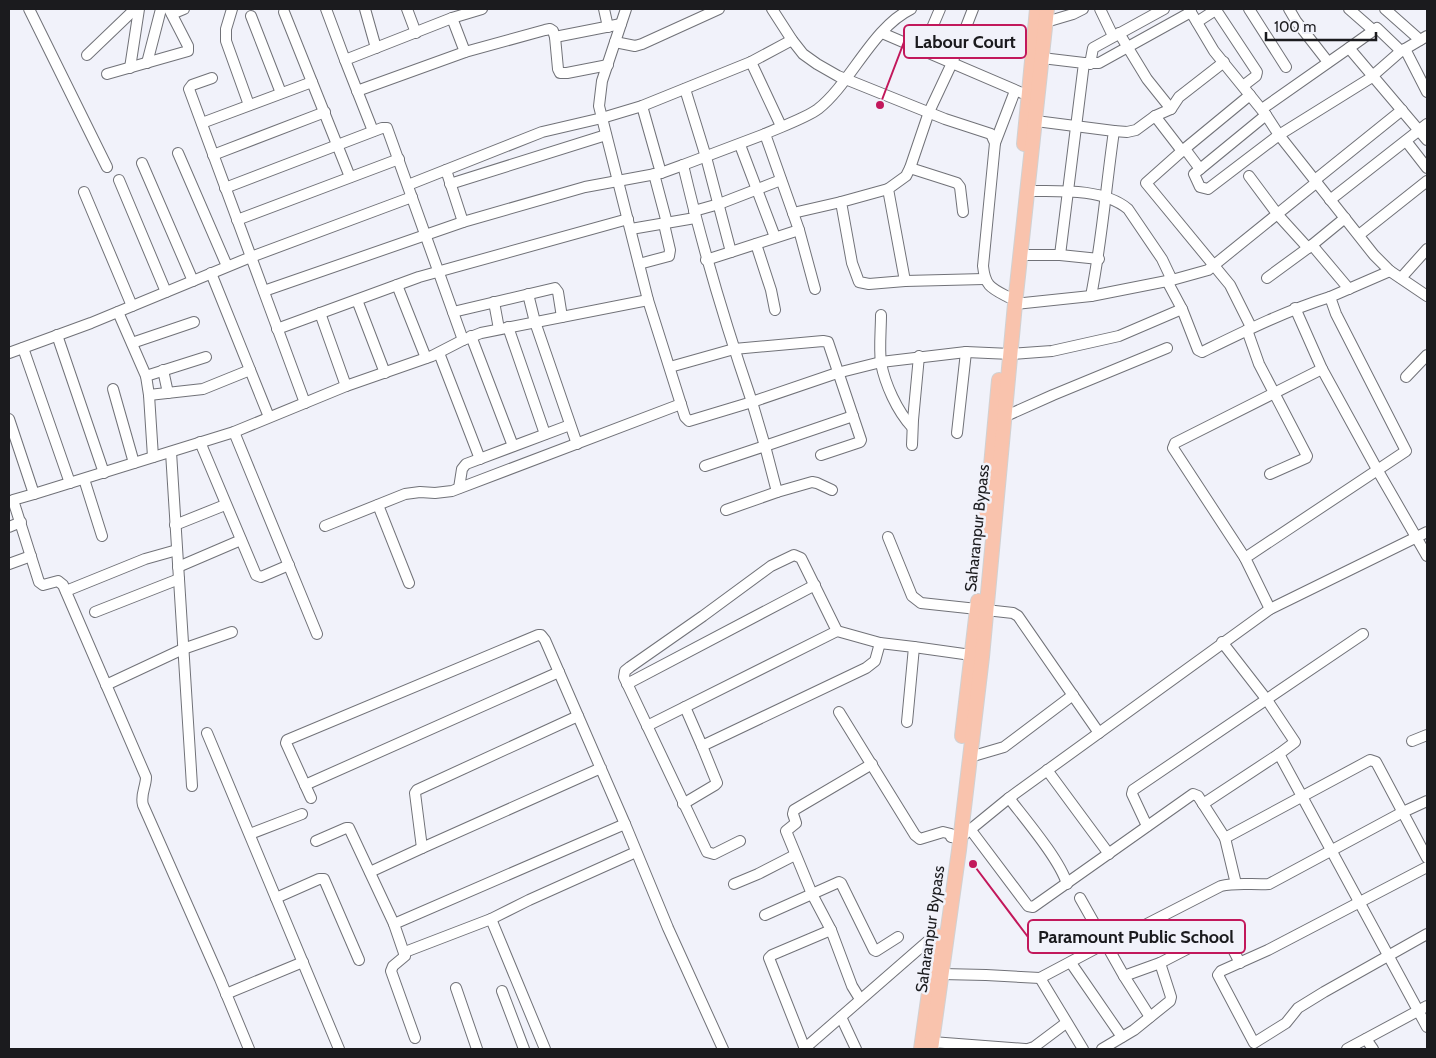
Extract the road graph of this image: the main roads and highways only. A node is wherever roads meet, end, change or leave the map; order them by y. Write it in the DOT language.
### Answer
graph roads {
  1 [pos="1038,9"];
  2 [pos="1046,16"];
  3 [pos="1012,300"];
  4 [pos="1006,354"];
  5 [pos="982,610"];
  6 [pos="979,635"];
  7 [pos="958,834"];
  8 [pos="941,938"];
  9 [pos="928,1047"];
  1 -- 3 [label="main road"];
  2 -- 3 [label="main road, Saharanpur Bypass"];
  3 -- 4 [label="main road, Saharanpur Bypass"];
  4 -- 5 [label="main road"];
  4 -- 5 [label="main road, Saharanpur Bypass"];
  5 -- 6 [label="main road, Saharanpur Bypass"];
  6 -- 7 [label="main road, Saharanpur Bypass"];
  6 -- 7 [label="main road"];
  7 -- 8 [label="main road, Saharanpur Bypass"];
  8 -- 9 [label="main road"];
  8 -- 9 [label="main road, Saharanpur Bypass"];
}
